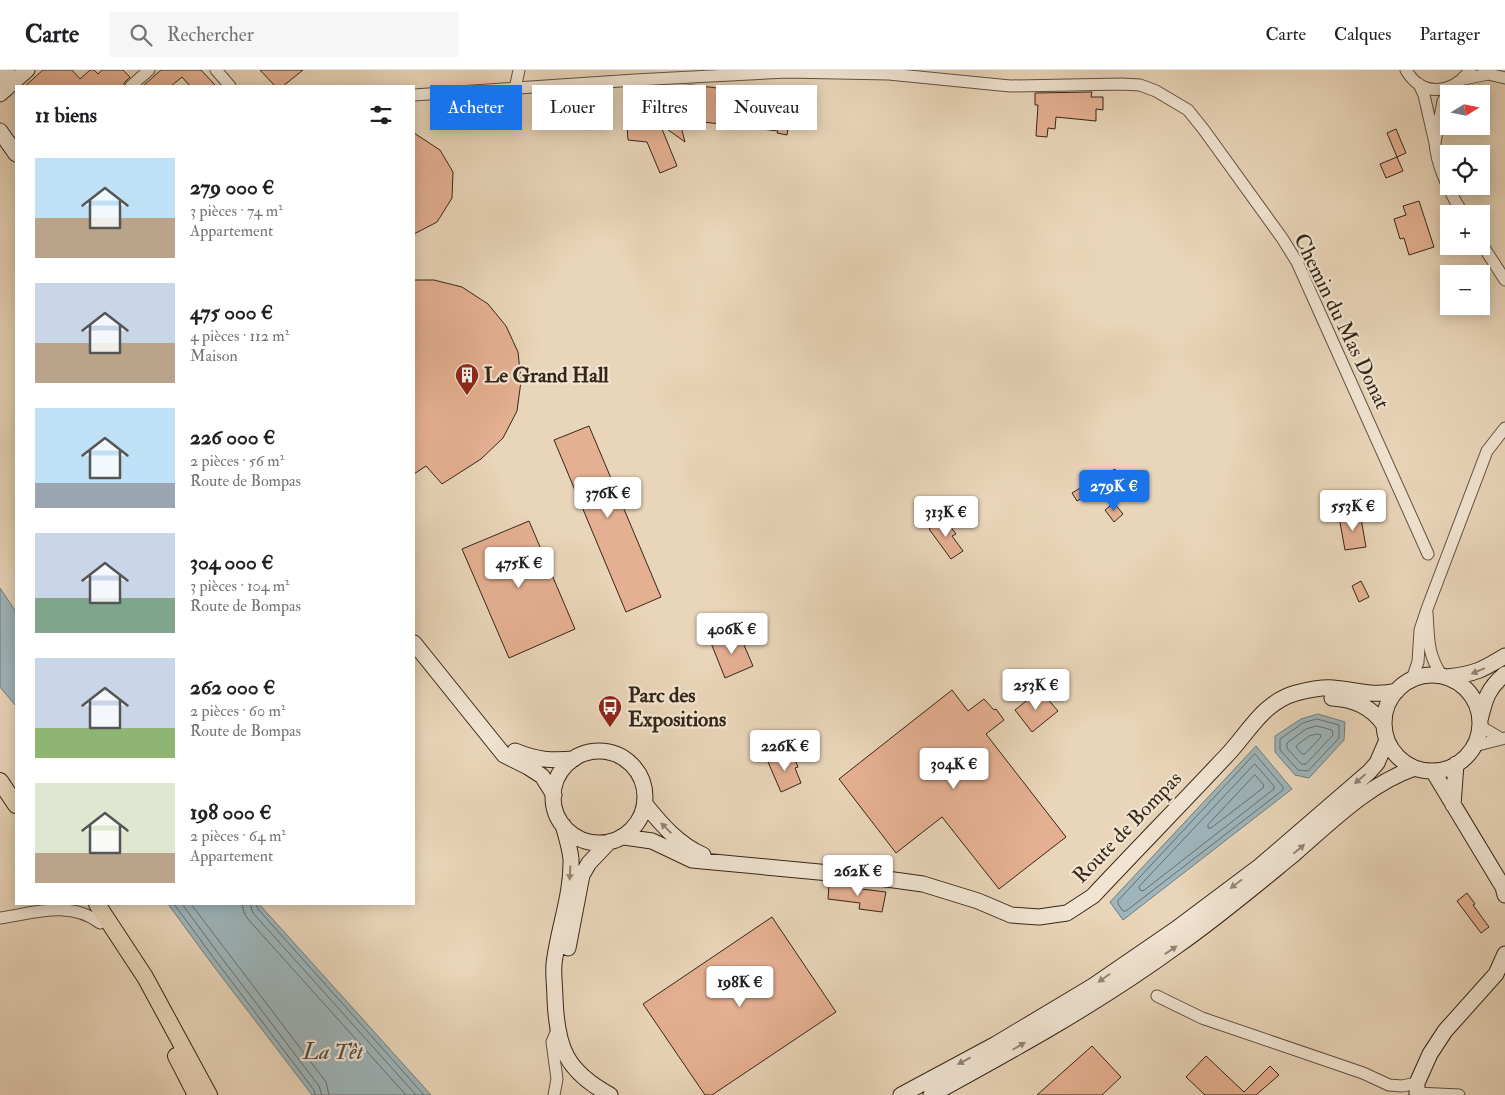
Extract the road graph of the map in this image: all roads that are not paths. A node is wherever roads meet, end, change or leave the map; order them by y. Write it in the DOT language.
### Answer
graph roads {
  1 [pos="7,70"];
  2 [pos="26,70"];
  3 [pos="149,70"];
  4 [pos="216,70"];
  5 [pos="519,70"];
  6 [pos="1406,70"];
  7 [pos="1486,72"];
  8 [pos="1467,75"];
  9 [pos="0,76"];
  10 [pos="1505,78"];
  11 [pos="1419,84"];
  12 [pos="132,85"];
  13 [pos="229,85"];
  14 [pos="516,85"];
  15 [pos="1455,85"];
  16 [pos="522,88"];
  17 [pos="1440,90"];
  18 [pos="0,94"];
  19 [pos="430,94"];
  20 [pos="415,95"];
  21 [pos="1440,117"];
  22 [pos="0,131"];
  23 [pos="1435,143"];
  24 [pos="15,153"];
  25 [pos="1457,205"];
  26 [pos="1489,255"];
  27 [pos="1505,280"];
  28 [pos="1505,428"];
  29 [pos="1428,554"];
  30 [pos="1427,609"];
  31 [pos="415,644"];
  32 [pos="1505,656"];
  33 [pos="1505,674"];
  34 [pos="1444,677"];
  35 [pos="1412,679"];
  36 [pos="1397,691"];
  37 [pos="1480,724"];
  38 [pos="1386,732"];
  39 [pos="490,736"];
  40 [pos="1502,738"];
  41 [pos="1474,746"];
  42 [pos="1230,752"];
  43 [pos="574,759"];
  44 [pos="1456,764"];
  45 [pos="1416,768"];
  46 [pos="1433,771"];
  47 [pos="0,781"];
  48 [pos="554,795"];
  49 [pos="15,799"];
  50 [pos="15,804"];
  51 [pos="645,804"];
  52 [pos="1454,805"];
  53 [pos="563,826"];
  54 [pos="624,837"];
  55 [pos="609,842"];
  56 [pos="722,862"];
  57 [pos="1505,895"];
  58 [pos="87,905"];
  59 [pos="98,905"];
  60 [pos="32,908"];
  61 [pos="0,918"];
  62 [pos="100,923"];
  63 [pos="1505,954"];
  64 [pos="1157,996"];
  65 [pos="556,1006"];
  66 [pos="557,1030"];
  67 [pos="1389,1085"];
  68 [pos="1417,1090"];
  69 [pos="196,1095"];
  70 [pos="209,1095"];
  71 [pos="554,1095"];
  72 [pos="610,1095"];
  73 [pos="901,1095"];
  74 [pos="931,1095"];
  75 [pos="1399,1095"];
  76 [pos="1459,1095"];
  1 -- 9 [label="main road"];
  2 -- 18 [label="main road"];
  3 -- 12 [label="street"];
  4 -- 13 [label="street"];
  5 -- 14 [label="street"];
  6 -- 11 [label="street"];
  7 -- 8 [label="street"];
  7 -- 10 [label="street"];
  8 -- 15 [label="street"];
  11 -- 17 [label="street"];
  11 -- 23 [label="street"];
  16 -- 29 [label="street, Chemin du Mas Donat"];
  19 -- 20 [label="street, Chemin du Mas Donat"];
  21 -- 23 [label="street"];
  22 -- 24 [label="main road"];
  23 -- 25 [label="street"];
  26 -- 27 [label="street"];
  28 -- 30 [label="street"];
  30 -- 34 [label="street"];
  30 -- 35 [label="street"];
  31 -- 39 [label="main road"];
  32 -- 34 [label="main road, one-way"];
  33 -- 37 [label="main road"];
  34 -- 35 [label="main road"];
  34 -- 37 [label="main road"];
  35 -- 36 [label="main road"];
  36 -- 38 [label="main road"];
  36 -- 42 [label="main road, Route de Bompas"];
  37 -- 40 [label="street"];
  37 -- 41 [label="main road"];
  38 -- 42 [label="main road, Route de Bompas"];
  38 -- 45 [label="main road"];
  38 -- 73 [label="main road, one-way"];
  39 -- 43 [label="main road"];
  39 -- 48 [label="main road"];
  40 -- 41 [label="street"];
  41 -- 44 [label="main road"];
  42 -- 56 [label="main road, Route de Bompas"];
  43 -- 48 [label="main road"];
  43 -- 51 [label="main road"];
  44 -- 46 [label="main road"];
  44 -- 52 [label="main road"];
  45 -- 46 [label="main road"];
  74 -- 45 [label="main road, one-way"];
  46 -- 52 [label="main road"];
  47 -- 49 [label="main road"];
  47 -- 50 [label="main road"];
  48 -- 53 [label="main road"];
  51 -- 54 [label="main road"];
  56 -- 51 [label="main road, Route de Bompas, one-way"];
  52 -- 57 [label="main road"];
  53 -- 55 [label="main road"];
  53 -- 65 [label="main road, one-way"];
  54 -- 55 [label="main road"];
  54 -- 56 [label="main road, Route de Bompas"];
  55 -- 65 [label="main road"];
  58 -- 62 [label="main road"];
  59 -- 70 [label="main road"];
  60 -- 61 [label="street"];
  60 -- 62 [label="street"];
  62 -- 69 [label="main road"];
  63 -- 68 [label="main road"];
  64 -- 67 [label="street"];
  65 -- 66 [label="main road"];
  66 -- 71 [label="street"];
  66 -- 72 [label="main road"];
  67 -- 68 [label="street"];
  67 -- 75 [label="street"];
  68 -- 76 [label="street"];
}
